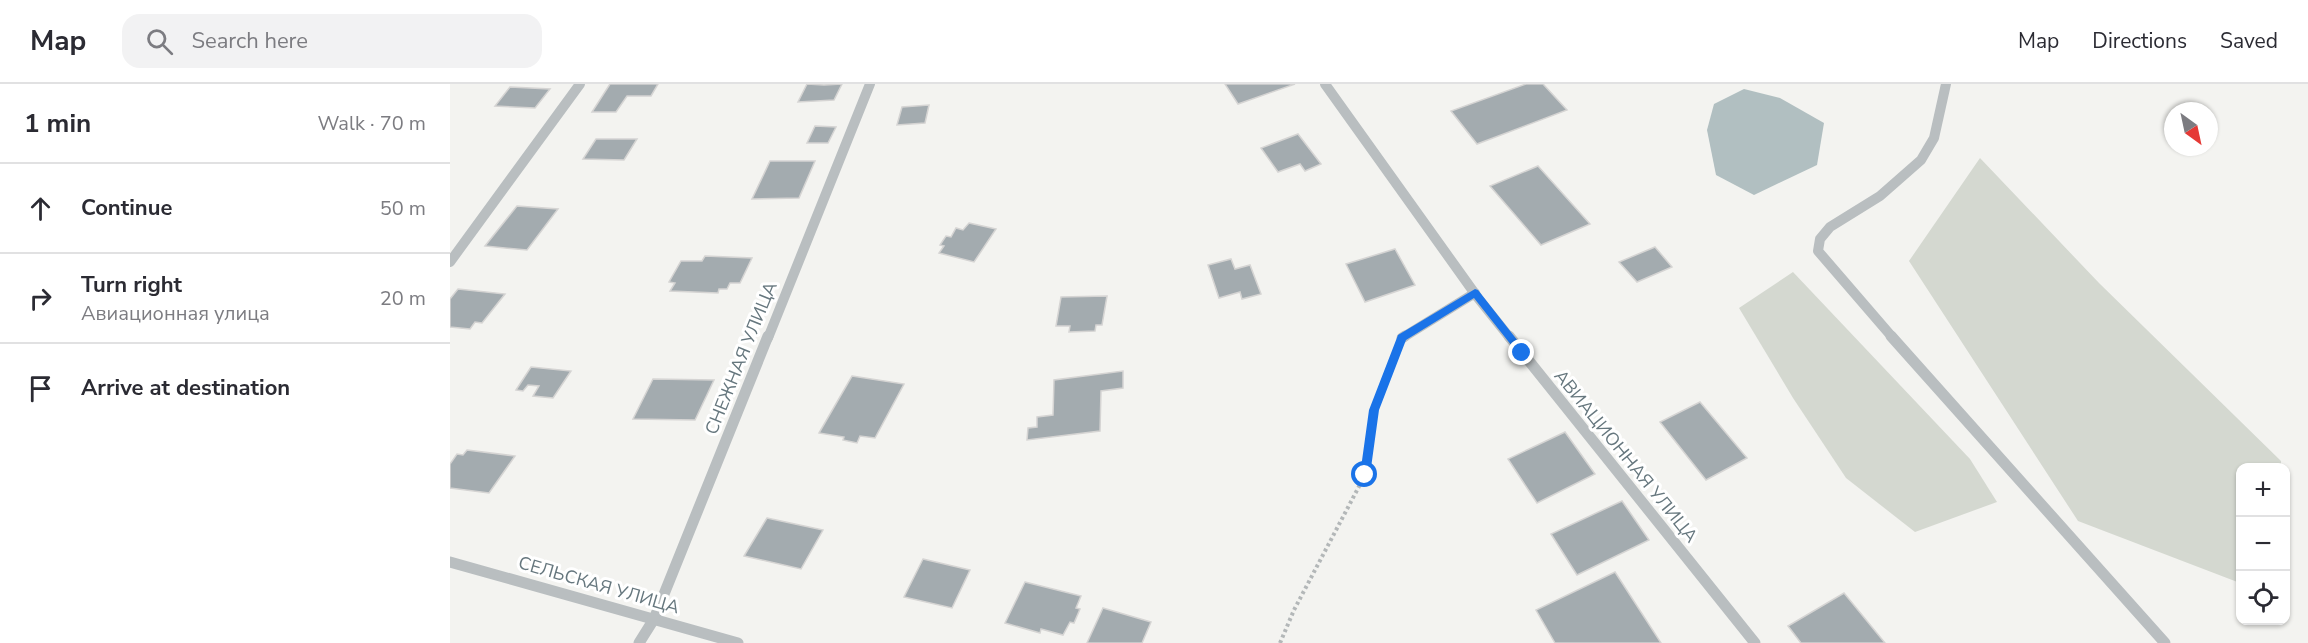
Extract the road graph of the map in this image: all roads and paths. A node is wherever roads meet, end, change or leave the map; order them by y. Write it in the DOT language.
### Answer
graph roads {
  1 [pos="580,84"];
  2 [pos="870,84"];
  3 [pos="1325,84"];
  4 [pos="1946,84"];
  5 [pos="450,262"];
  6 [pos="1475,293"];
  7 [pos="1402,338"];
  8 [pos="450,562"];
  9 [pos="654,619"];
  10 [pos="639,643"];
  11 [pos="738,643"];
  12 [pos="1280,643"];
  13 [pos="1755,643"];
  14 [pos="2164,643"];
  1 -- 5 [label="street"];
  2 -- 9 [label="street, СНЕЖНАЯ УЛИЦА"];
  3 -- 6 [label="street, АВИАЦИОННАЯ УЛИЦА"];
  4 -- 14 [label="street"];
  6 -- 7 [label="street"];
  6 -- 13 [label="street, АВИАЦИОННАЯ УЛИЦА"];
  7 -- 12 [label="path"];
  8 -- 9 [label="street, СЕЛЬСКАЯ УЛИЦА"];
  9 -- 10 [label="street, СНЕЖНАЯ УЛИЦА"];
  9 -- 11 [label="street, СЕЛЬСКАЯ УЛИЦА"];
}
